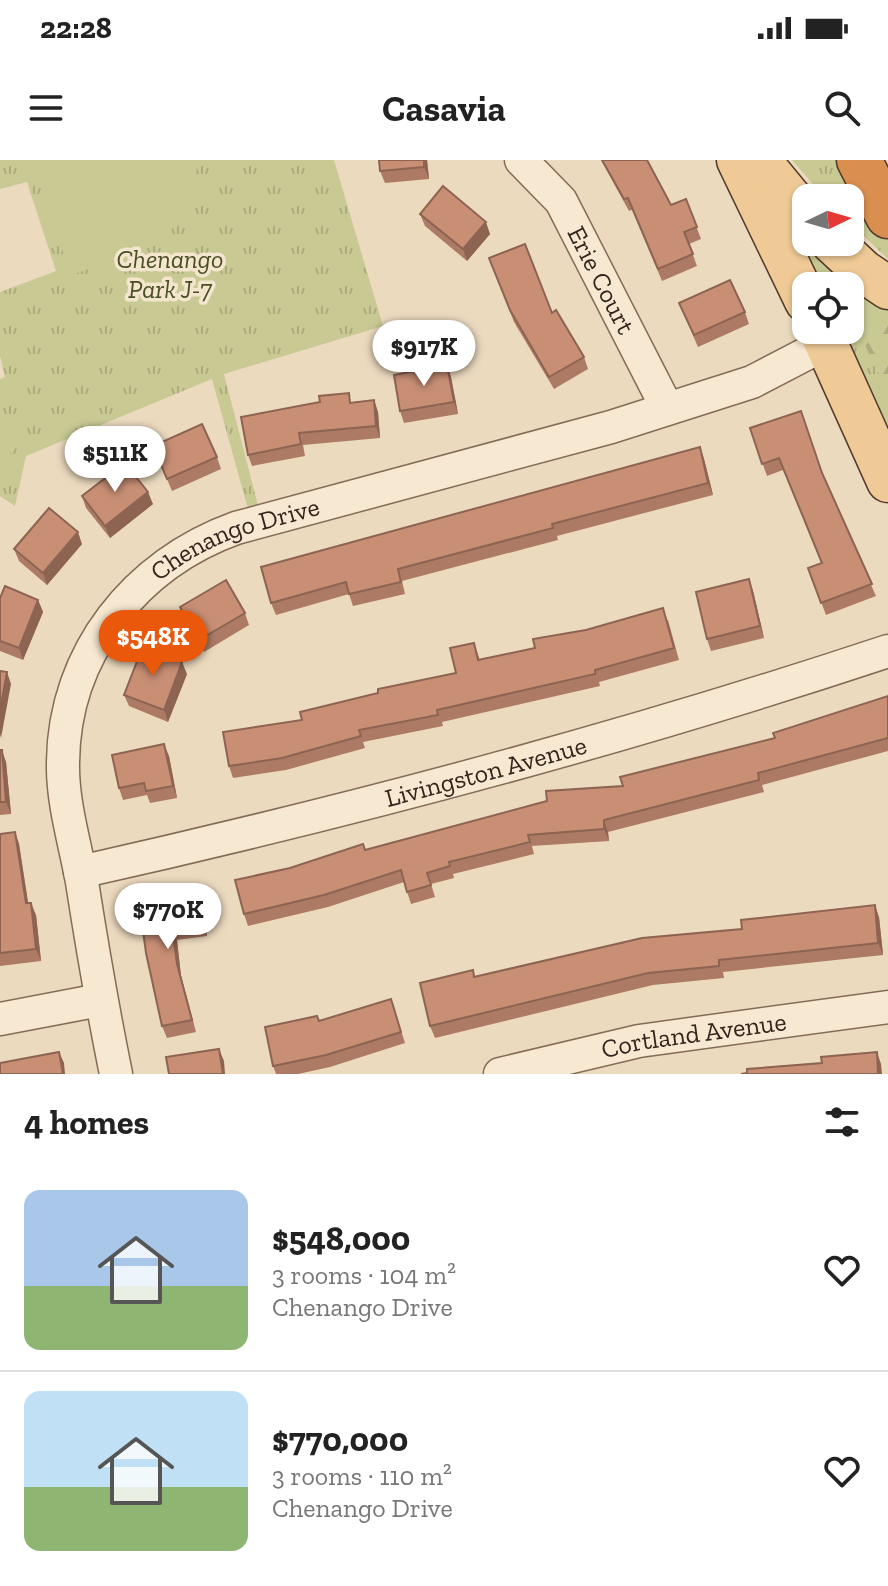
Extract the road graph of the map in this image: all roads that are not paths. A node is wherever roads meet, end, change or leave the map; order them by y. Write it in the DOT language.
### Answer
graph roads {
  1 [pos="521,160"];
  2 [pos="738,160"];
  3 [pos="759,160"];
  4 [pos="859,160"];
  5 [pos="792,200"];
  6 [pos="888,216"];
  7 [pos="847,256"];
  8 [pos="792,272"];
  9 [pos="888,288"];
  10 [pos="811,344"];
  11 [pos="827,344"];
  12 [pos="667,408"];
  13 [pos="888,481"];
  14 [pos="888,651"];
  15 [pos="80,872"];
  16 [pos="100,1000"];
  17 [pos="888,1007"];
  18 [pos="0,1019"];
  19 [pos="116,1074"];
  20 [pos="500,1074"];
  1 -- 12 [label="street, Erie Court"];
  2 -- 8 [label="main road"];
  3 -- 5 [label="main road"];
  4 -- 6 [label="highway"];
  7 -- 9 [label="main road"];
  10 -- 12 [label="street, Chenango Drive"];
  11 -- 13 [label="main road"];
  12 -- 15 [label="street, Chenango Drive"];
  14 -- 15 [label="street, Livingston Avenue"];
  15 -- 16 [label="street, Chenango Drive"];
  16 -- 18 [label="street"];
  16 -- 19 [label="street, Chenango Drive"];
  17 -- 20 [label="street, Cortland Avenue"];
}
